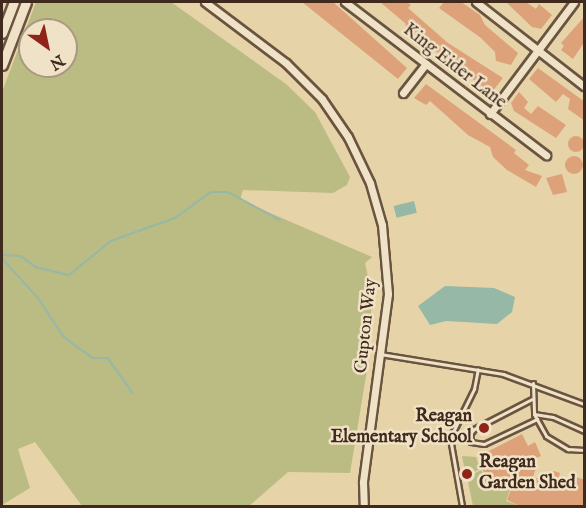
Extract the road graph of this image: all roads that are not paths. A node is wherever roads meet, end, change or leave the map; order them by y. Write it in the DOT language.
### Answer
graph roads {
  1 [pos="14,2"];
  2 [pos="26,2"];
  3 [pos="205,2"];
  4 [pos="345,2"];
  5 [pos="476,2"];
  6 [pos="574,2"];
  7 [pos="2,33"];
  8 [pos="538,50"];
  9 [pos="426,64"];
  10 [pos="2,65"];
  11 [pos="585,86"];
  12 [pos="403,93"];
  13 [pos="490,114"];
  14 [pos="546,155"];
  15 [pos="380,354"];
  16 [pos="478,369"];
  17 [pos="533,383"];
  18 [pos="532,399"];
  19 [pos="585,404"];
  20 [pos="536,416"];
  21 [pos="585,431"];
  22 [pos="585,450"];
  23 [pos="364,507"];
  24 [pos="462,507"];
  1 -- 7 [label="main road"];
  2 -- 10 [label="main road"];
  3 -- 15 [label="street, Gupton Way"];
  4 -- 9 [label="street, King Eider Lane"];
  5 -- 8 [label="street"];
  6 -- 8 [label="street"];
  8 -- 11 [label="street"];
  8 -- 13 [label="street"];
  9 -- 12 [label="street"];
  9 -- 13 [label="street, King Eider Lane"];
  13 -- 14 [label="street, King Eider Lane"];
  15 -- 16 [label="lane"];
  15 -- 23 [label="street, Gupton Way"];
  16 -- 17 [label="lane"];
  16 -- 24 [label="lane"];
  17 -- 18 [label="lane"];
  17 -- 19 [label="lane"];
  18 -- 20 [label="lane"];
  18 -- 20 [label="lane"];
  20 -- 21 [label="lane"];
  20 -- 22 [label="lane"];
}
